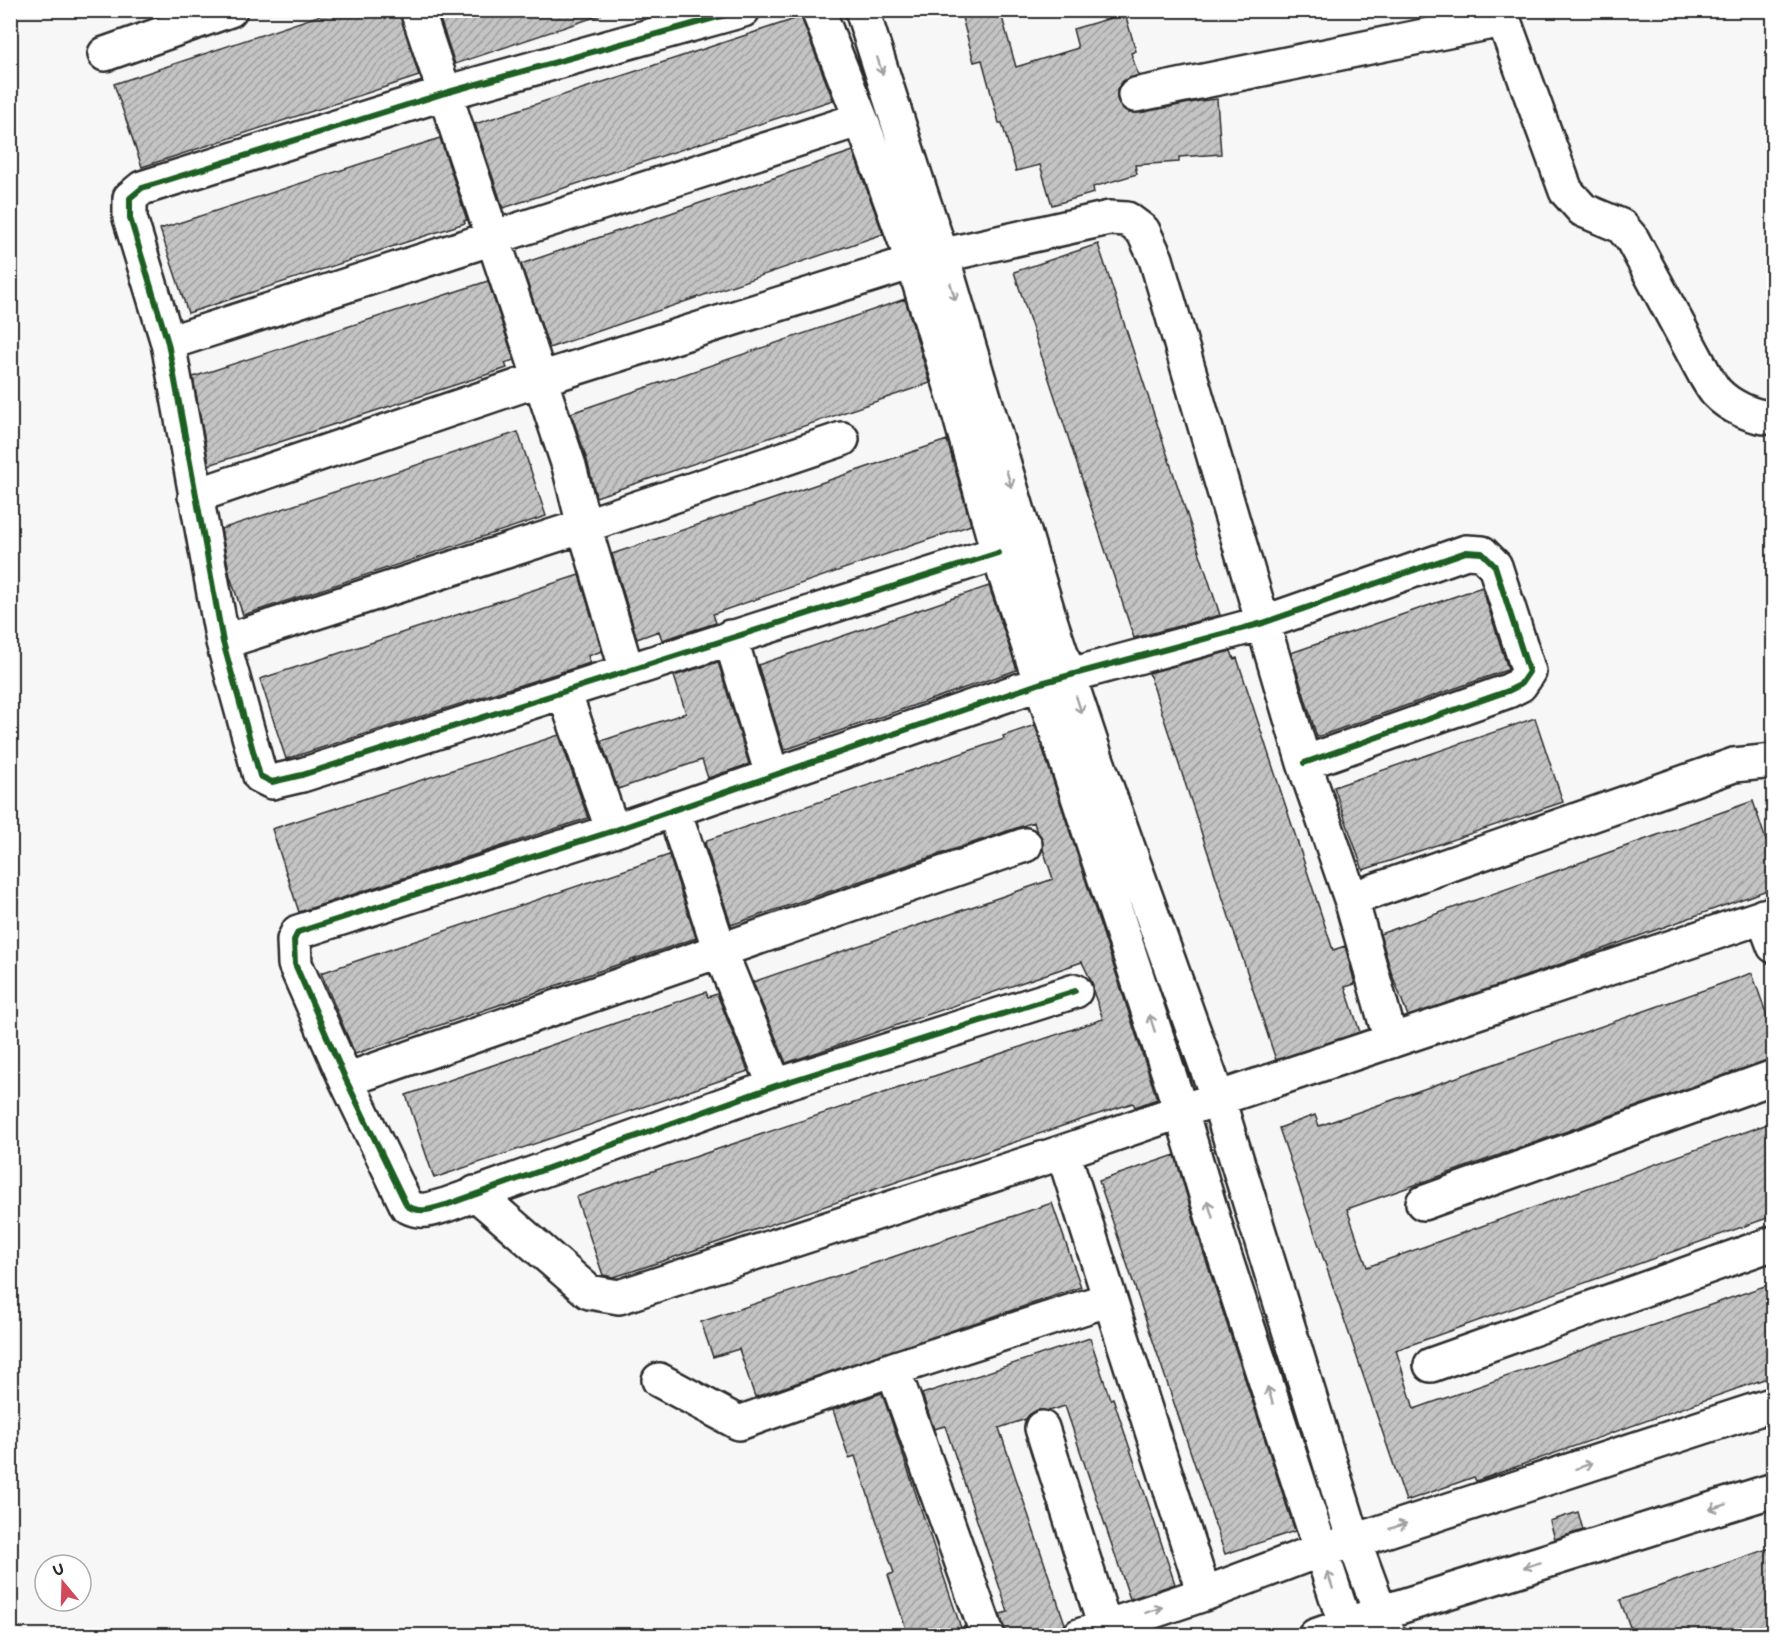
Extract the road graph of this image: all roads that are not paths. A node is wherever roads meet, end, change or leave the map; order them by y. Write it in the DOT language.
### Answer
graph roads {
  1 [pos="230,10"];
  2 [pos="417,10"];
  3 [pos="743,10"];
  4 [pos="818,10"];
  5 [pos="862,10"];
  6 [pos="1501,15"];
  7 [pos="105,54"];
  8 [pos="444,93"];
  9 [pos="1135,95"];
  10 [pos="861,119"];
  11 [pos="493,237"];
  12 [pos="928,259"];
  13 [pos="168,344"];
  14 [pos="540,379"];
  15 [pos="1773,417"];
  16 [pos="842,439"];
  17 [pos="195,496"];
  18 [pos="584,526"];
  19 [pos="998,553"];
  20 [pos="1263,623"];
  21 [pos="730,637"];
  22 [pos="222,642"];
  23 [pos="627,671"];
  24 [pos="1055,679"];
  25 [pos="564,692"];
  26 [pos="1773,761"];
  27 [pos="1305,763"];
  28 [pos="772,775"];
  29 [pos="674,810"];
  30 [pos="613,831"];
  31 [pos="1025,845"];
  32 [pos="1350,899"];
  33 [pos="1770,925"];
  34 [pos="720,951"];
  35 [pos="1075,991"];
  36 [pos="1391,1041"];
  37 [pos="1773,1077"];
  38 [pos="346,1080"];
  39 [pos="775,1086"];
  40 [pos="1218,1099"];
  41 [pos="1180,1111"];
  42 [pos="1063,1152"];
  43 [pos="475,1193"];
  44 [pos="1423,1203"];
  45 [pos="1773,1243"];
  46 [pos="1110,1299"];
  47 [pos="1431,1365"];
  48 [pos="893,1370"];
  49 [pos="658,1380"];
  50 [pos="1773,1404"];
  51 [pos="1042,1428"];
  52 [pos="1773,1490"];
  53 [pos="1354,1540"];
  54 [pos="1320,1550"];
  55 [pos="1204,1594"];
  56 [pos="1384,1624"];
  57 [pos="1092,1631"];
  58 [pos="1336,1632"];
  59 [pos="988,1635"];
  1 -- 7 [label="street"];
  2 -- 8 [label="street"];
  3 -- 8 [label="street"];
  4 -- 10 [label="street"];
  5 -- 12 [label="street, one-way"];
  6 -- 9 [label="street"];
  6 -- 15 [label="street"];
  8 -- 11 [label="street"];
  8 -- 13 [label="street"];
  10 -- 11 [label="street"];
  10 -- 12 [label="street"];
  11 -- 13 [label="street"];
  11 -- 14 [label="street"];
  12 -- 14 [label="street"];
  12 -- 19 [label="street"];
  12 -- 20 [label="street"];
  12 -- 24 [label="street, one-way"];
  13 -- 17 [label="street"];
  14 -- 17 [label="street"];
  14 -- 18 [label="street"];
  16 -- 18 [label="street"];
  17 -- 22 [label="street"];
  18 -- 22 [label="street"];
  18 -- 23 [label="street"];
  19 -- 21 [label="street"];
  19 -- 24 [label="street"];
  20 -- 24 [label="street"];
  20 -- 27 [label="street"];
  20 -- 27 [label="street"];
  21 -- 23 [label="street"];
  21 -- 28 [label="street"];
  22 -- 25 [label="street"];
  23 -- 25 [label="street"];
  24 -- 28 [label="street"];
  24 -- 40 [label="street, one-way"];
  41 -- 24 [label="street, one-way"];
  25 -- 30 [label="street"];
  26 -- 32 [label="street"];
  27 -- 32 [label="street"];
  28 -- 29 [label="street"];
  29 -- 30 [label="street"];
  29 -- 34 [label="street"];
  30 -- 38 [label="street"];
  31 -- 34 [label="street"];
  32 -- 36 [label="street"];
  33 -- 36 [label="street"];
  34 -- 38 [label="street"];
  34 -- 39 [label="street"];
  35 -- 39 [label="street"];
  36 -- 40 [label="street"];
  37 -- 44 [label="street"];
  38 -- 43 [label="street"];
  39 -- 43 [label="street"];
  40 -- 41 [label="street"];
  40 -- 53 [label="street"];
  41 -- 42 [label="street"];
  54 -- 41 [label="street, one-way"];
  42 -- 43 [label="street"];
  42 -- 46 [label="street"];
  45 -- 47 [label="street"];
  46 -- 48 [label="street"];
  46 -- 55 [label="street"];
  48 -- 49 [label="street"];
  48 -- 59 [label="street"];
  53 -- 50 [label="street, one-way"];
  51 -- 57 [label="street"];
  52 -- 56 [label="street, one-way"];
  53 -- 54 [label="street"];
  53 -- 56 [label="street"];
  54 -- 55 [label="street"];
  58 -- 54 [label="street, one-way"];
  57 -- 55 [label="street, one-way"];
  56 -- 58 [label="street"];
}
